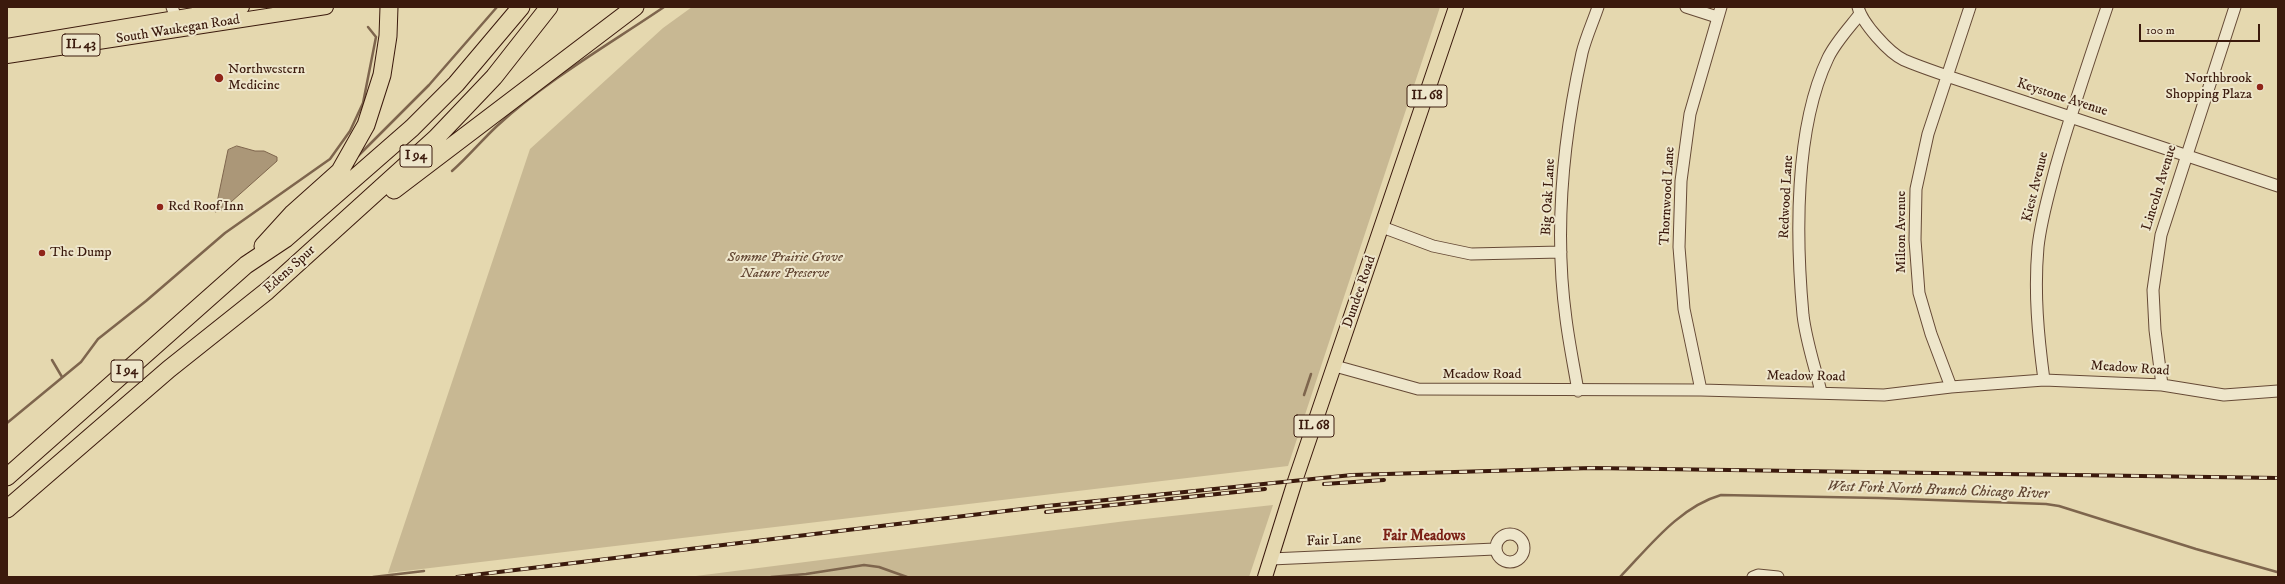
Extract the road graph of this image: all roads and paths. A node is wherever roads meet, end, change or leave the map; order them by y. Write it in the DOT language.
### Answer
graph roads {
  1 [pos="242,7"];
  2 [pos="326,7"];
  3 [pos="389,7"];
  4 [pos="521,7"];
  5 [pos="549,7"];
  6 [pos="635,7"];
  7 [pos="1456,7"];
  8 [pos="1598,7"];
  9 [pos="1686,7"];
  10 [pos="1970,7"];
  11 [pos="2107,7"];
  12 [pos="2235,7"];
  13 [pos="1859,10"];
  14 [pos="624,12"];
  15 [pos="1719,12"];
  16 [pos="174,13"];
  17 [pos="7,46"];
  18 [pos="7,56"];
  19 [pos="1947,76"];
  20 [pos="2070,116"];
  21 [pos="2186,155"];
  22 [pos="2278,186"];
  23 [pos="1382,227"];
  24 [pos="1561,252"];
  25 [pos="246,265"];
  26 [pos="267,291"];
  27 [pos="1335,366"];
  28 [pos="2044,380"];
  29 [pos="2162,385"];
  30 [pos="1951,387"];
  31 [pos="1701,390"];
  32 [pos="1578,391"];
  33 [pos="2278,391"];
  34 [pos="1821,392"];
  35 [pos="7,477"];
  36 [pos="7,509"];
  37 [pos="1495,549"];
  38 [pos="1271,559"];
  39 [pos="1265,577"];
  40 [pos="1753,577"];
  41 [pos="1778,577"];
  1 -- 16 [label="main road, South Waukegan Road / IL 43"];
  2 -- 18 [label="main road, South Waukegan Road / IL 43"];
  3 -- 25 [label="highway"];
  4 -- 25 [label="highway, Edens Spur / I 94"];
  5 -- 26 [label="highway, Edens Spur / I 94"];
  6 -- 14 [label="highway"];
  7 -- 23 [label="main road, Dundee Road / IL 68"];
  8 -- 24 [label="street, Big Oak Lane"];
  9 -- 15 [label="street"];
  10 -- 19 [label="street, Milton Avenue"];
  11 -- 20 [label="street, Kiest Avenue"];
  12 -- 21 [label="street, Lincoln Avenue"];
  13 -- 19 [label="street, Keystone Avenue"];
  13 -- 34 [label="street, Redwood Lane"];
  14 -- 26 [label="highway"];
  15 -- 31 [label="street, Thornwood Lane"];
  16 -- 17 [label="main road, South Waukegan Road / IL 43"];
  19 -- 20 [label="street, Keystone Avenue"];
  19 -- 30 [label="street, Milton Avenue"];
  20 -- 21 [label="street, Keystone Avenue"];
  20 -- 28 [label="street, Kiest Avenue"];
  21 -- 22 [label="street, Keystone Avenue"];
  21 -- 29 [label="street, Lincoln Avenue"];
  23 -- 24 [label="street"];
  23 -- 27 [label="main road, Dundee Road / IL 68"];
  24 -- 32 [label="street, Big Oak Lane"];
  25 -- 35 [label="highway, Edens Spur / I 94"];
  26 -- 36 [label="highway, Edens Spur / I 94"];
  27 -- 32 [label="street, Meadow Road"];
  27 -- 38 [label="main road, Dundee Road / IL 68"];
  28 -- 29 [label="street, Meadow Road"];
  28 -- 30 [label="street, Meadow Road"];
  29 -- 33 [label="street, Meadow Road"];
  30 -- 34 [label="street, Meadow Road"];
  31 -- 32 [label="street, Meadow Road"];
  31 -- 34 [label="street, Meadow Road"];
  37 -- 38 [label="street, Fair Lane"];
  38 -- 39 [label="main road, Dundee Road / IL 68"];
  40 -- 41 [label="street"];
}
